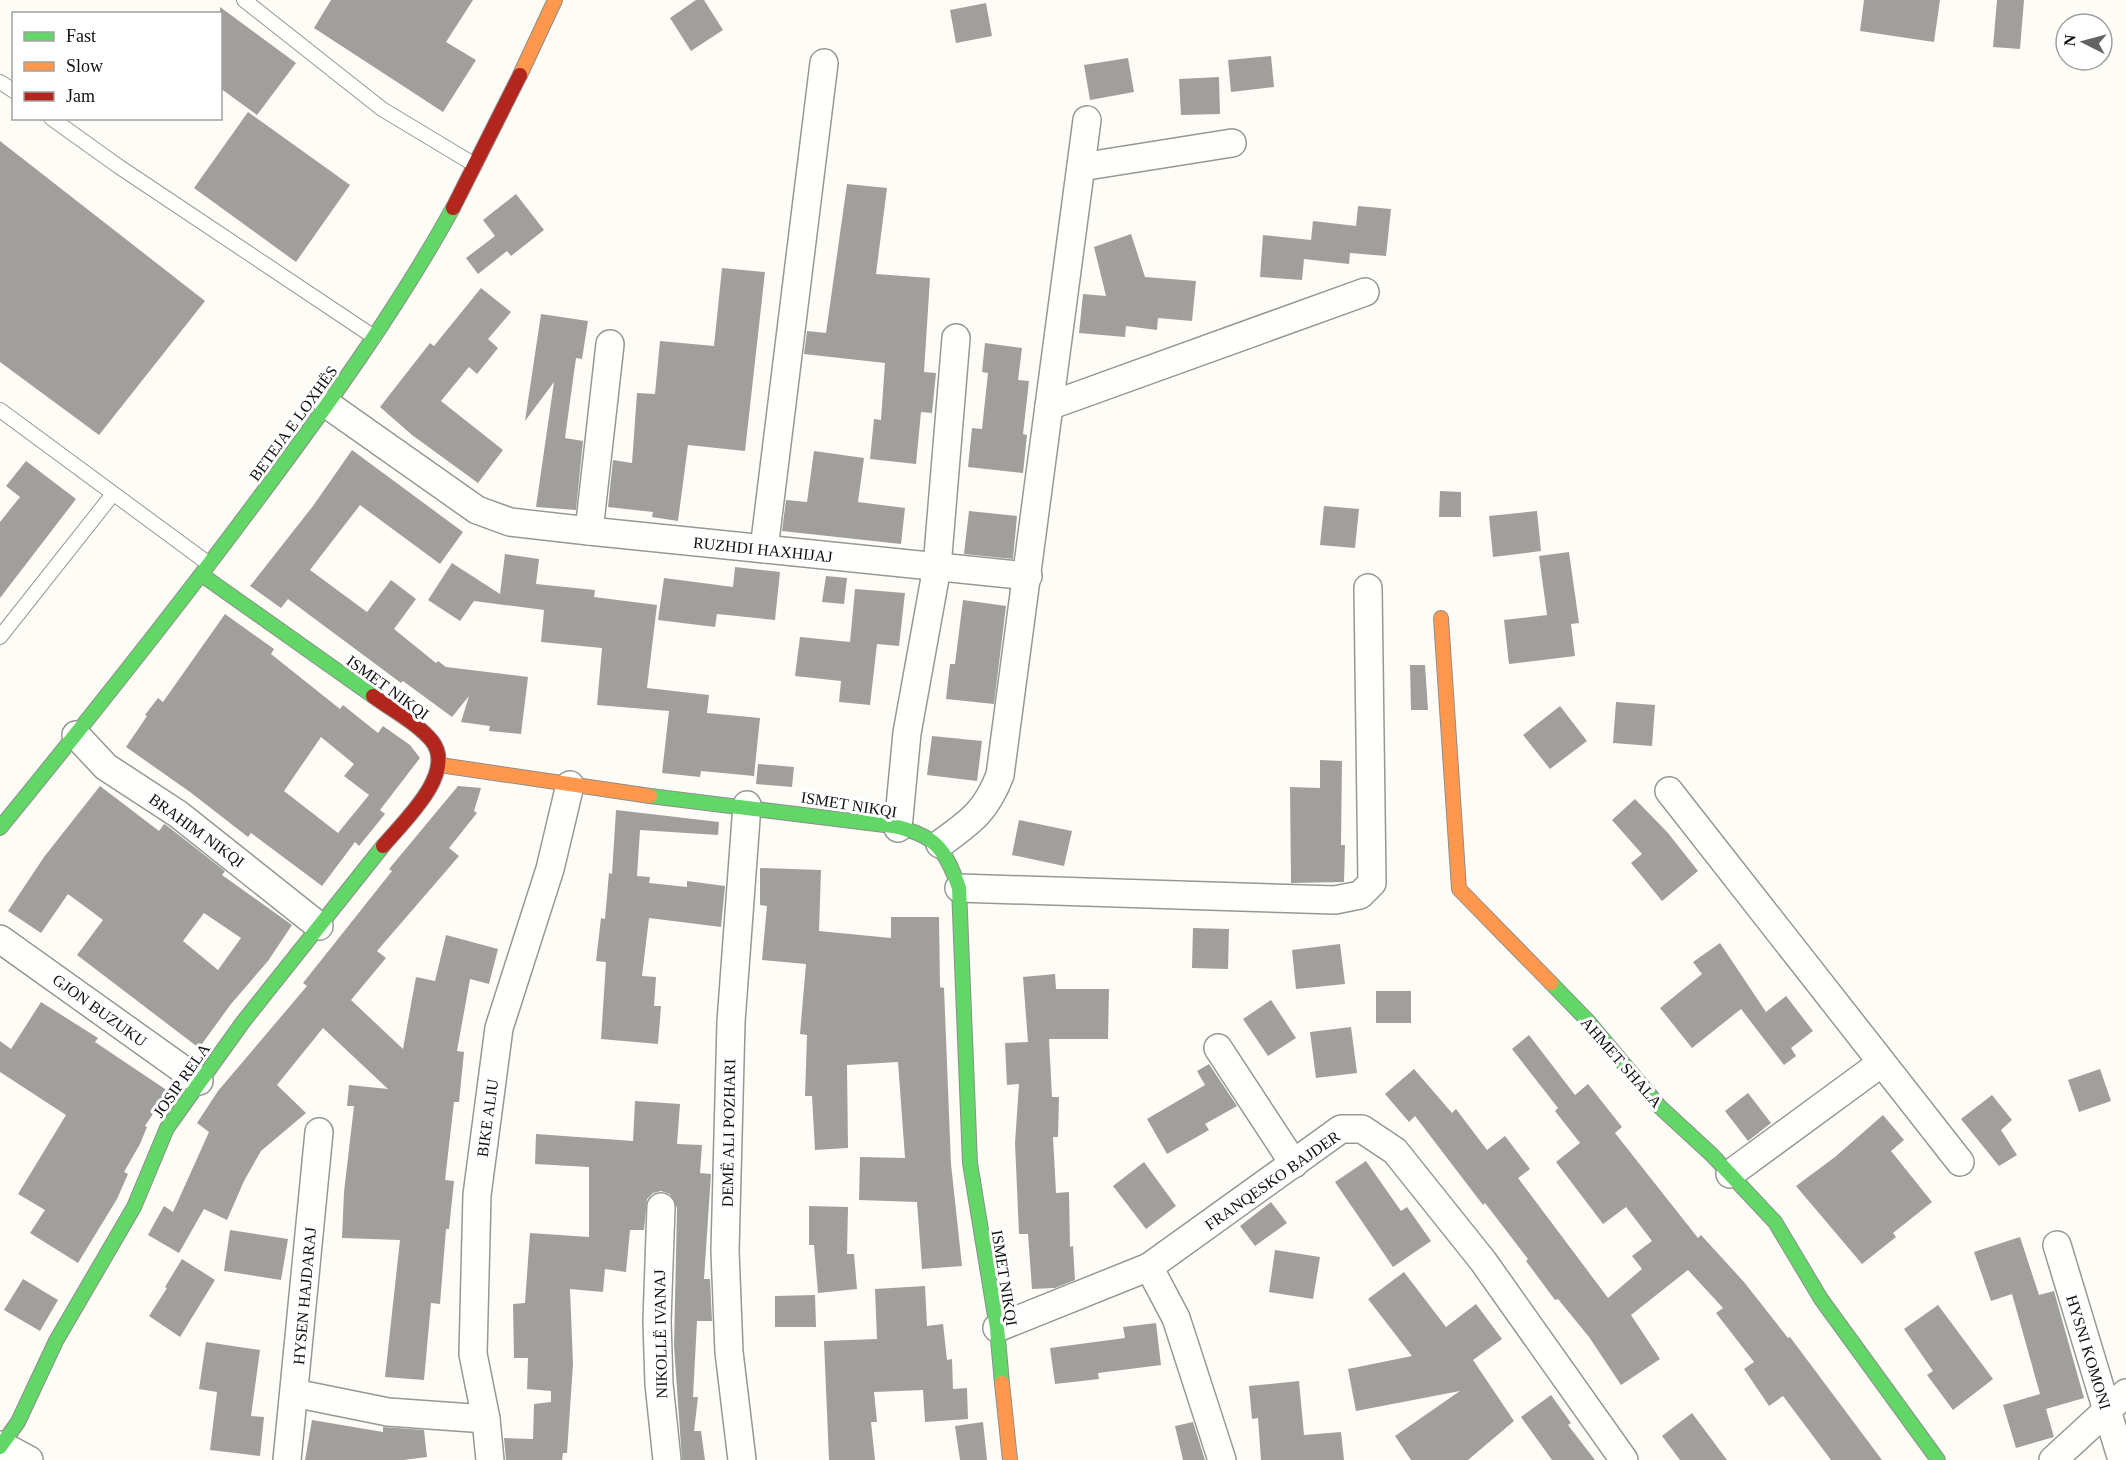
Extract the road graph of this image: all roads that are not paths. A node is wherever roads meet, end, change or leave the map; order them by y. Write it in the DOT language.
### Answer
graph roads {
  1 [pos="244,0"];
  2 [pos="555,0"];
  3 [pos="824,63"];
  4 [pos="54,120"];
  5 [pos="1087,120"];
  6 [pos="1232,143"];
  7 [pos="476,165"];
  8 [pos="1081,167"];
  9 [pos="1365,292"];
  10 [pos="374,337"];
  11 [pos="956,338"];
  12 [pos="610,344"];
  13 [pos="328,405"];
  14 [pos="1049,405"];
  15 [pos="0,410"];
  16 [pos="112,494"];
  17 [pos="589,531"];
  18 [pos="764,549"];
  19 [pos="937,567"];
  20 [pos="206,570"];
  21 [pos="1028,576"];
  22 [pos="1368,588"];
  23 [pos="1441,618"];
  24 [pos="1,634"];
  25 [pos="76,735"];
  26 [pos="440,765"];
  27 [pos="570,785"];
  28 [pos="1669,791"];
  29 [pos="747,805"];
  30 [pos="0,828"];
  31 [pos="898,828"];
  32 [pos="940,844"];
  33 [pos="959,888"];
  34 [pos="319,926"];
  35 [pos="0,939"];
  36 [pos="1218,1048"];
  37 [pos="1880,1064"];
  38 [pos="199,1081"];
  39 [pos="319,1132"];
  40 [pos="1960,1162"];
  41 [pos="1294,1164"];
  42 [pos="1730,1174"];
  43 [pos="661,1207"];
  44 [pos="2057,1245"];
  45 [pos="1149,1267"];
  46 [pos="997,1328"];
  47 [pos="294,1393"];
  48 [pos="2126,1393"];
  49 [pos="2107,1412"];
  50 [pos="486,1419"];
  51 [pos="1,1446"];
  52 [pos="29,1460"];
  53 [pos="287,1460"];
  54 [pos="490,1460"];
  55 [pos="667,1460"];
  56 [pos="742,1460"];
  57 [pos="1010,1460"];
  58 [pos="1222,1460"];
  59 [pos="1624,1460"];
  60 [pos="1938,1460"];
  61 [pos="2053,1460"];
  62 [pos="2122,1460"];
  1 -- 7 [label="lane"];
  2 -- 7 [label="street, BETEJA E LOXHËS"];
  3 -- 18 [label="street"];
  4 -- 10 [label="lane"];
  5 -- 8 [label="street"];
  6 -- 8 [label="street"];
  7 -- 10 [label="street, BETEJA E LOXHËS"];
  8 -- 14 [label="street"];
  9 -- 14 [label="street"];
  10 -- 13 [label="street, BETEJA E LOXHËS"];
  11 -- 19 [label="street"];
  12 -- 17 [label="street"];
  13 -- 17 [label="street, RUZHDI HAXHIJAJ"];
  13 -- 20 [label="street, BETEJA E LOXHËS"];
  14 -- 21 [label="street"];
  15 -- 16 [label="lane"];
  16 -- 20 [label="lane"];
  16 -- 24 [label="lane"];
  17 -- 18 [label="street, RUZHDI HAXHIJAJ"];
  18 -- 19 [label="street, RUZHDI HAXHIJAJ"];
  19 -- 21 [label="street, RUZHDI HAXHIJAJ"];
  19 -- 31 [label="street"];
  20 -- 25 [label="street, BETEJA E LOXHËS"];
  20 -- 26 [label="street, ISMET NIKQI"];
  21 -- 32 [label="street"];
  22 -- 33 [label="street"];
  23 -- 42 [label="street, AHMET SHALA"];
  25 -- 30 [label="street, BETEJA E LOXHËS"];
  25 -- 34 [label="street, BRAHIM NIKQI"];
  26 -- 27 [label="street, ISMET NIKQI"];
  26 -- 34 [label="street, JOSIP RELA"];
  27 -- 29 [label="street, ISMET NIKQI"];
  27 -- 50 [label="street, BIKE ALIU"];
  28 -- 37 [label="street"];
  29 -- 31 [label="street, ISMET NIKQI"];
  29 -- 56 [label="street, DEMË ALI POZHARI"];
  31 -- 32 [label="street, ISMET NIKQI"];
  32 -- 33 [label="street, ISMET NIKQI"];
  33 -- 46 [label="street, ISMET NIKQI"];
  34 -- 38 [label="street, JOSIP RELA"];
  35 -- 38 [label="street, GJON BUZUKU"];
  36 -- 41 [label="street"];
  37 -- 40 [label="street"];
  37 -- 42 [label="street"];
  38 -- 51 [label="street, JOSIP RELA"];
  39 -- 47 [label="street, HYSEN HAJDARAJ"];
  41 -- 45 [label="street, FRANQESKO BAJDER"];
  41 -- 59 [label="street, FRANQESKO BAJDER"];
  42 -- 60 [label="street, AHMET SHALA"];
  43 -- 55 [label="street, NIKOLLË IVANAJ"];
  44 -- 49 [label="street, HYSNI KOMONI"];
  45 -- 46 [label="street, FRANQESKO BAJDER"];
  45 -- 58 [label="street"];
  46 -- 57 [label="street, ISMET NIKQI"];
  47 -- 50 [label="street"];
  47 -- 53 [label="street, HYSEN HAJDARAJ"];
  48 -- 49 [label="street"];
  49 -- 61 [label="street"];
  49 -- 62 [label="street, HYSNI KOMONI"];
  50 -- 54 [label="street, BIKE ALIU"];
  51 -- 52 [label="street"];
}
